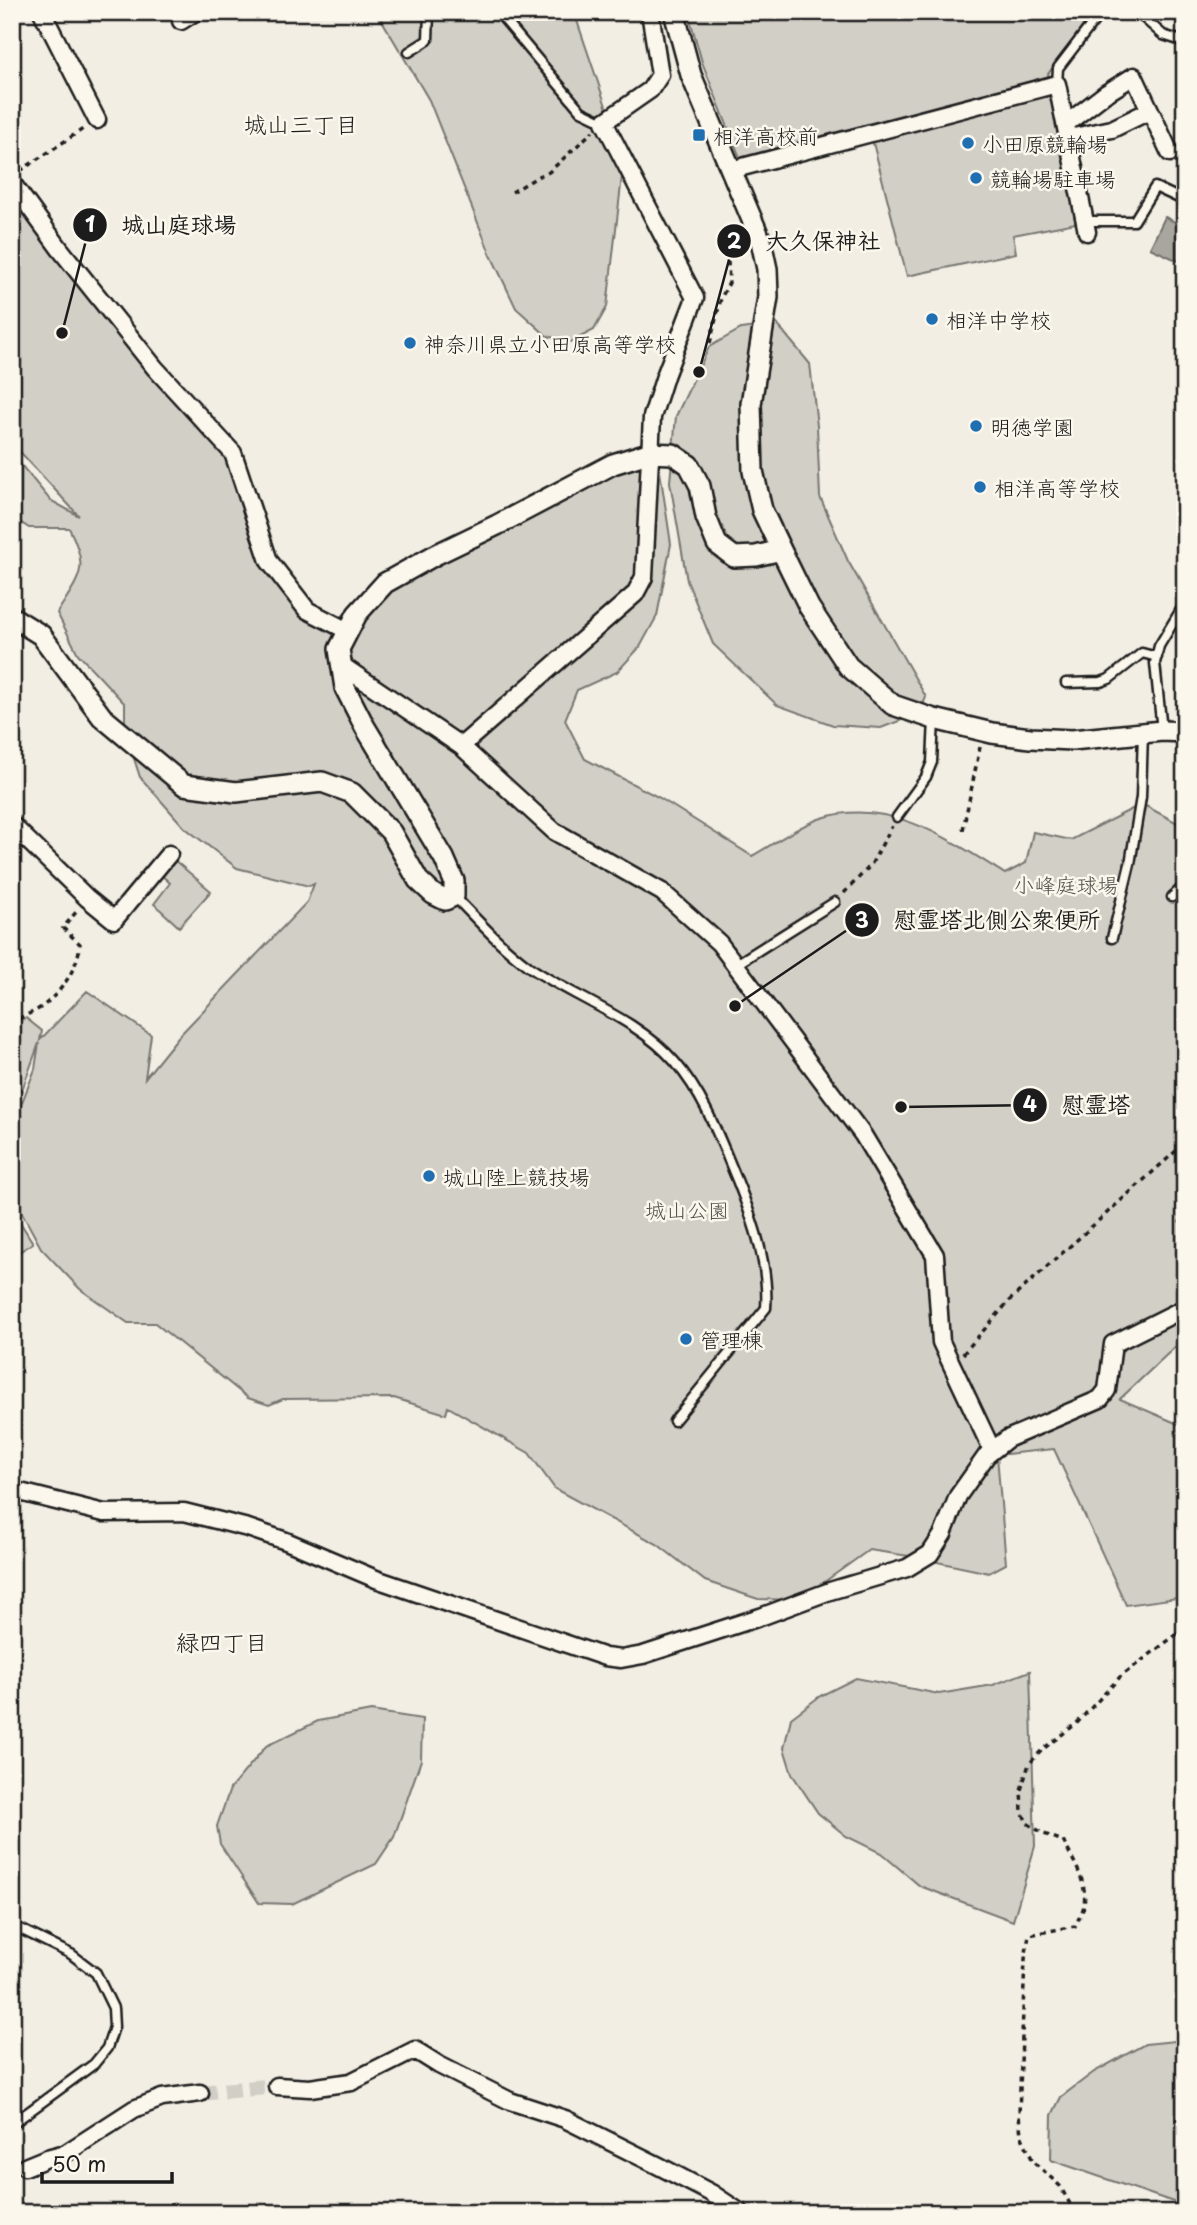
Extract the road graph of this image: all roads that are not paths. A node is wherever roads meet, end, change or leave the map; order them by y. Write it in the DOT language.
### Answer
graph roads {
  1 [pos="42,12"];
  2 [pos="429,12"];
  3 [pos="499,12"];
  4 [pos="650,12"];
  5 [pos="674,12"];
  6 [pos="1101,12"];
  7 [pos="1138,12"];
  8 [pos="1185,42"];
  9 [pos="409,52"];
  10 [pos="1057,83"];
  11 [pos="1149,111"];
  12 [pos="97,120"];
  13 [pos="604,122"];
  14 [pos="1067,131"];
  15 [pos="1170,153"];
  16 [pos="731,170"];
  17 [pos="12,183"];
  18 [pos="1185,201"];
  19 [pos="1086,227"];
  20 [pos="649,453"];
  21 [pos="781,550"];
  22 [pos="1185,604"];
  23 [pos="12,617"];
  24 [pos="348,631"];
  25 [pos="1157,657"];
  26 [pos="341,665"];
  27 [pos="1066,683"];
  28 [pos="934,719"];
  29 [pos="1153,732"];
  30 [pos="1185,732"];
  31 [pos="461,746"];
  32 [pos="897,817"];
  33 [pos="12,825"];
  34 [pos="169,854"];
  35 [pos="1185,885"];
  36 [pos="454,896"];
  37 [pos="1172,897"];
  38 [pos="835,902"];
  39 [pos="1112,938"];
  40 [pos="735,965"];
  41 [pos="1185,1308"];
  42 [pos="674,1421"];
  43 [pos="992,1450"];
  44 [pos="12,1490"];
  45 [pos="12,1925"];
  46 [pos="277,2086"];
  47 [pos="200,2093"];
  48 [pos="12,2124"];
  49 [pos="25,2167"];
  50 [pos="741,2213"];
  1 -- 12 [label="street"];
  2 -- 9 [label="lane"];
  3 -- 13 [label="lane"];
  4 -- 13 [label="street"];
  5 -- 16 [label="street"];
  6 -- 10 [label="lane"];
  7 -- 8 [label="lane"];
  10 -- 14 [label="street"];
  10 -- 16 [label="street"];
  11 -- 14 [label="street"];
  11 -- 14 [label="street"];
  11 -- 15 [label="street"];
  13 -- 20 [label="street"];
  14 -- 19 [label="street"];
  16 -- 21 [label="street"];
  17 -- 24 [label="street"];
  18 -- 19 [label="lane"];
  20 -- 21 [label="street"];
  20 -- 24 [label="street"];
  20 -- 31 [label="street"];
  21 -- 28 [label="street"];
  22 -- 25 [label="lane"];
  23 -- 36 [label="street"];
  24 -- 26 [label="street"];
  25 -- 27 [label="lane"];
  25 -- 29 [label="lane"];
  26 -- 31 [label="street"];
  26 -- 36 [label="street"];
  28 -- 29 [label="street"];
  28 -- 32 [label="lane"];
  29 -- 30 [label="street"];
  29 -- 39 [label="lane"];
  31 -- 40 [label="street"];
  33 -- 34 [label="street"];
  35 -- 37 [label="lane"];
  36 -- 42 [label="lane"];
  38 -- 40 [label="lane"];
  40 -- 43 [label="street"];
  41 -- 43 [label="street"];
  43 -- 44 [label="street"];
  45 -- 48 [label="lane"];
  46 -- 50 [label="street"];
  47 -- 49 [label="street"];
}
